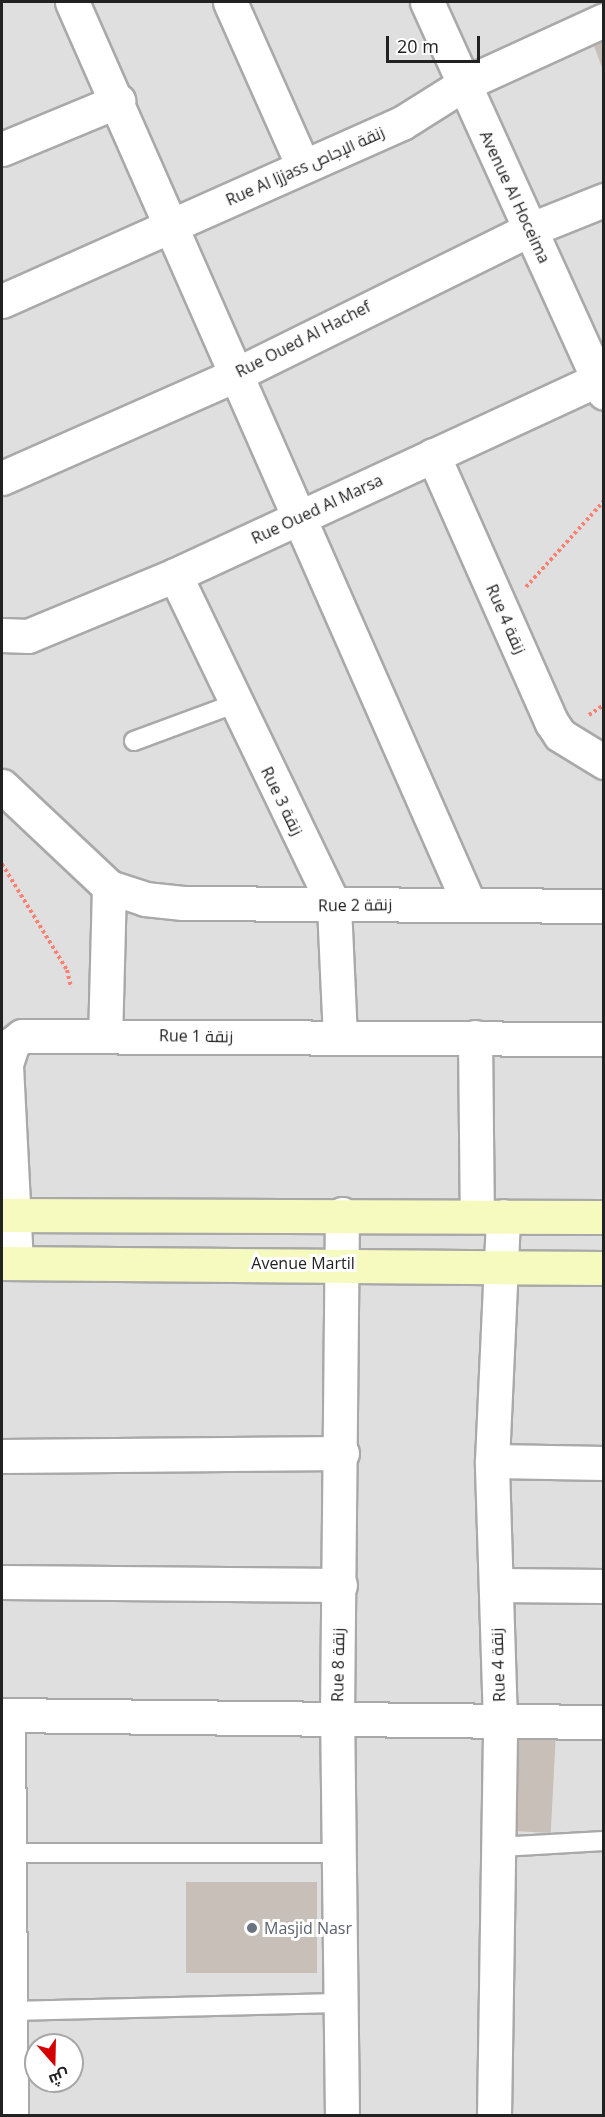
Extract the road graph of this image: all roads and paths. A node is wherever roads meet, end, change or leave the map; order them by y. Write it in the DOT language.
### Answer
graph roads {
  1 [pos="72,2"];
  2 [pos="230,2"];
  3 [pos="427,2"];
  4 [pos="600,14"];
  5 [pos="464,84"];
  6 [pos="118,101"];
  7 [pos="2,149"];
  8 [pos="302,164"];
  9 [pos="603,201"];
  10 [pos="170,229"];
  11 [pos="529,230"];
  12 [pos="2,301"];
  13 [pos="235,375"];
  14 [pos="601,383"];
  15 [pos="433,455"];
  16 [pos="2,478"];
  17 [pos="603,501"];
  18 [pos="298,518"];
  19 [pos="175,575"];
  20 [pos="503,611"];
  21 [pos="15,635"];
  22 [pos="234,704"];
  23 [pos="134,741"];
  24 [pos="603,762"];
  25 [pos="2,786"];
  26 [pos="2,864"];
  27 [pos="110,887"];
  28 [pos="469,904"];
  29 [pos="334,906"];
  30 [pos="603,906"];
  31 [pos="68,1035"];
  32 [pos="105,1035"];
  33 [pos="475,1037"];
  34 [pos="340,1038"];
  35 [pos="603,1039"];
  36 [pos="4,1108"];
  37 [pos="9,1214"];
  38 [pos="342,1214"];
  39 [pos="490,1215"];
  40 [pos="603,1217"];
  41 [pos="8,1263"];
  42 [pos="343,1263"];
  43 [pos="502,1267"];
  44 [pos="603,1268"];
  45 [pos="342,1453"];
  46 [pos="2,1456"];
  47 [pos="492,1461"];
  48 [pos="603,1463"];
  49 [pos="2,1582"];
  50 [pos="340,1585"];
  51 [pos="497,1585"];
  52 [pos="603,1586"];
  53 [pos="5,1715"];
  54 [pos="337,1716"];
  55 [pos="500,1722"];
  56 [pos="603,1722"];
  57 [pos="603,1841"];
  58 [pos="499,1847"];
  59 [pos="9,1853"];
  60 [pos="337,1853"];
  61 [pos="339,2003"];
  62 [pos="10,2011"];
  63 [pos="12,2115"];
  64 [pos="342,2115"];
  65 [pos="494,2115"];
  1 -- 6 [label="street"];
  2 -- 8 [label="street"];
  3 -- 5 [label="street, Avenue Al Hoceima"];
  4 -- 5 [label="street, Rue Al Ijjass زنقة الإجاص"];
  5 -- 8 [label="street, Rue Al Ijjass زنقة الإجاص"];
  5 -- 11 [label="street, Avenue Al Hoceima"];
  6 -- 7 [label="street"];
  6 -- 10 [label="street"];
  8 -- 10 [label="street, Rue Al Ijjass زنقة الإجاص"];
  9 -- 11 [label="street, Rue Oued Al Hachef"];
  10 -- 12 [label="street, Rue Al Ijjass زنقة الإجاص"];
  10 -- 13 [label="street"];
  11 -- 13 [label="street, Rue Oued Al Hachef"];
  11 -- 14 [label="street, Avenue Al Hoceima"];
  13 -- 16 [label="street, Rue Oued Al Hachef"];
  13 -- 18 [label="street"];
  14 -- 15 [label="street, Rue Oued Al Marsa"];
  15 -- 18 [label="street, Rue Oued Al Marsa"];
  15 -- 20 [label="street, Rue 4 زنقة"];
  17 -- 20 [label="path"];
  18 -- 19 [label="street, Rue Oued Al Marsa"];
  18 -- 28 [label="street"];
  19 -- 21 [label="street, Rue Oued Al Marsa"];
  19 -- 22 [label="street, Rue 3 زنقة"];
  20 -- 24 [label="street, Rue 4 زنقة"];
  22 -- 23 [label="lane"];
  22 -- 29 [label="street, Rue 3 زنقة"];
  25 -- 27 [label="street"];
  26 -- 31 [label="path"];
  27 -- 29 [label="street, Rue 2 زنقة"];
  27 -- 32 [label="street"];
  28 -- 29 [label="street, Rue 2 زنقة"];
  28 -- 30 [label="street, Rue 2 زنقة"];
  29 -- 34 [label="street, Rue 3 زنقة"];
  31 -- 32 [label="street, Rue 1 زنقة"];
  31 -- 36 [label="street, Rue 1 زنقة"];
  32 -- 34 [label="street, Rue 1 زنقة"];
  33 -- 34 [label="street, Rue 1 زنقة"];
  33 -- 35 [label="street, Rue 1 زنقة"];
  33 -- 39 [label="street, Rue 4 زنقة"];
  36 -- 37 [label="street, Rue 1 زنقة"];
  37 -- 38 [label="street"];
  37 -- 41 [label="street, Rue 1 زنقة"];
  38 -- 39 [label="street"];
  38 -- 42 [label="street, Rue 8 زنقة"];
  39 -- 40 [label="street"];
  39 -- 43 [label="street, Rue 4 زنقة"];
  41 -- 42 [label="street, Avenue Martil"];
  42 -- 43 [label="street, Avenue Martil"];
  42 -- 45 [label="street, Rue 8 زنقة"];
  43 -- 44 [label="street, Avenue Martil"];
  43 -- 47 [label="street, Rue 4 زنقة"];
  45 -- 46 [label="street"];
  45 -- 50 [label="street, Rue 8 زنقة"];
  47 -- 48 [label="street"];
  47 -- 51 [label="street, Rue 4 زنقة"];
  49 -- 50 [label="street"];
  50 -- 54 [label="street, Rue 8 زنقة"];
  51 -- 52 [label="street"];
  51 -- 55 [label="street, Rue 4 زنقة"];
  53 -- 54 [label="street"];
  53 -- 59 [label="street"];
  54 -- 55 [label="street"];
  54 -- 60 [label="street, Rue 8 زنقة"];
  55 -- 56 [label="street"];
  55 -- 58 [label="street, Rue 4 زنقة"];
  57 -- 58 [label="lane"];
  58 -- 65 [label="street, Rue 4 زنقة"];
  59 -- 60 [label="lane"];
  59 -- 62 [label="street"];
  60 -- 61 [label="street, Rue 8 زنقة"];
  61 -- 62 [label="lane"];
  61 -- 64 [label="street, Rue 8 زنقة"];
  62 -- 63 [label="street"];
}
